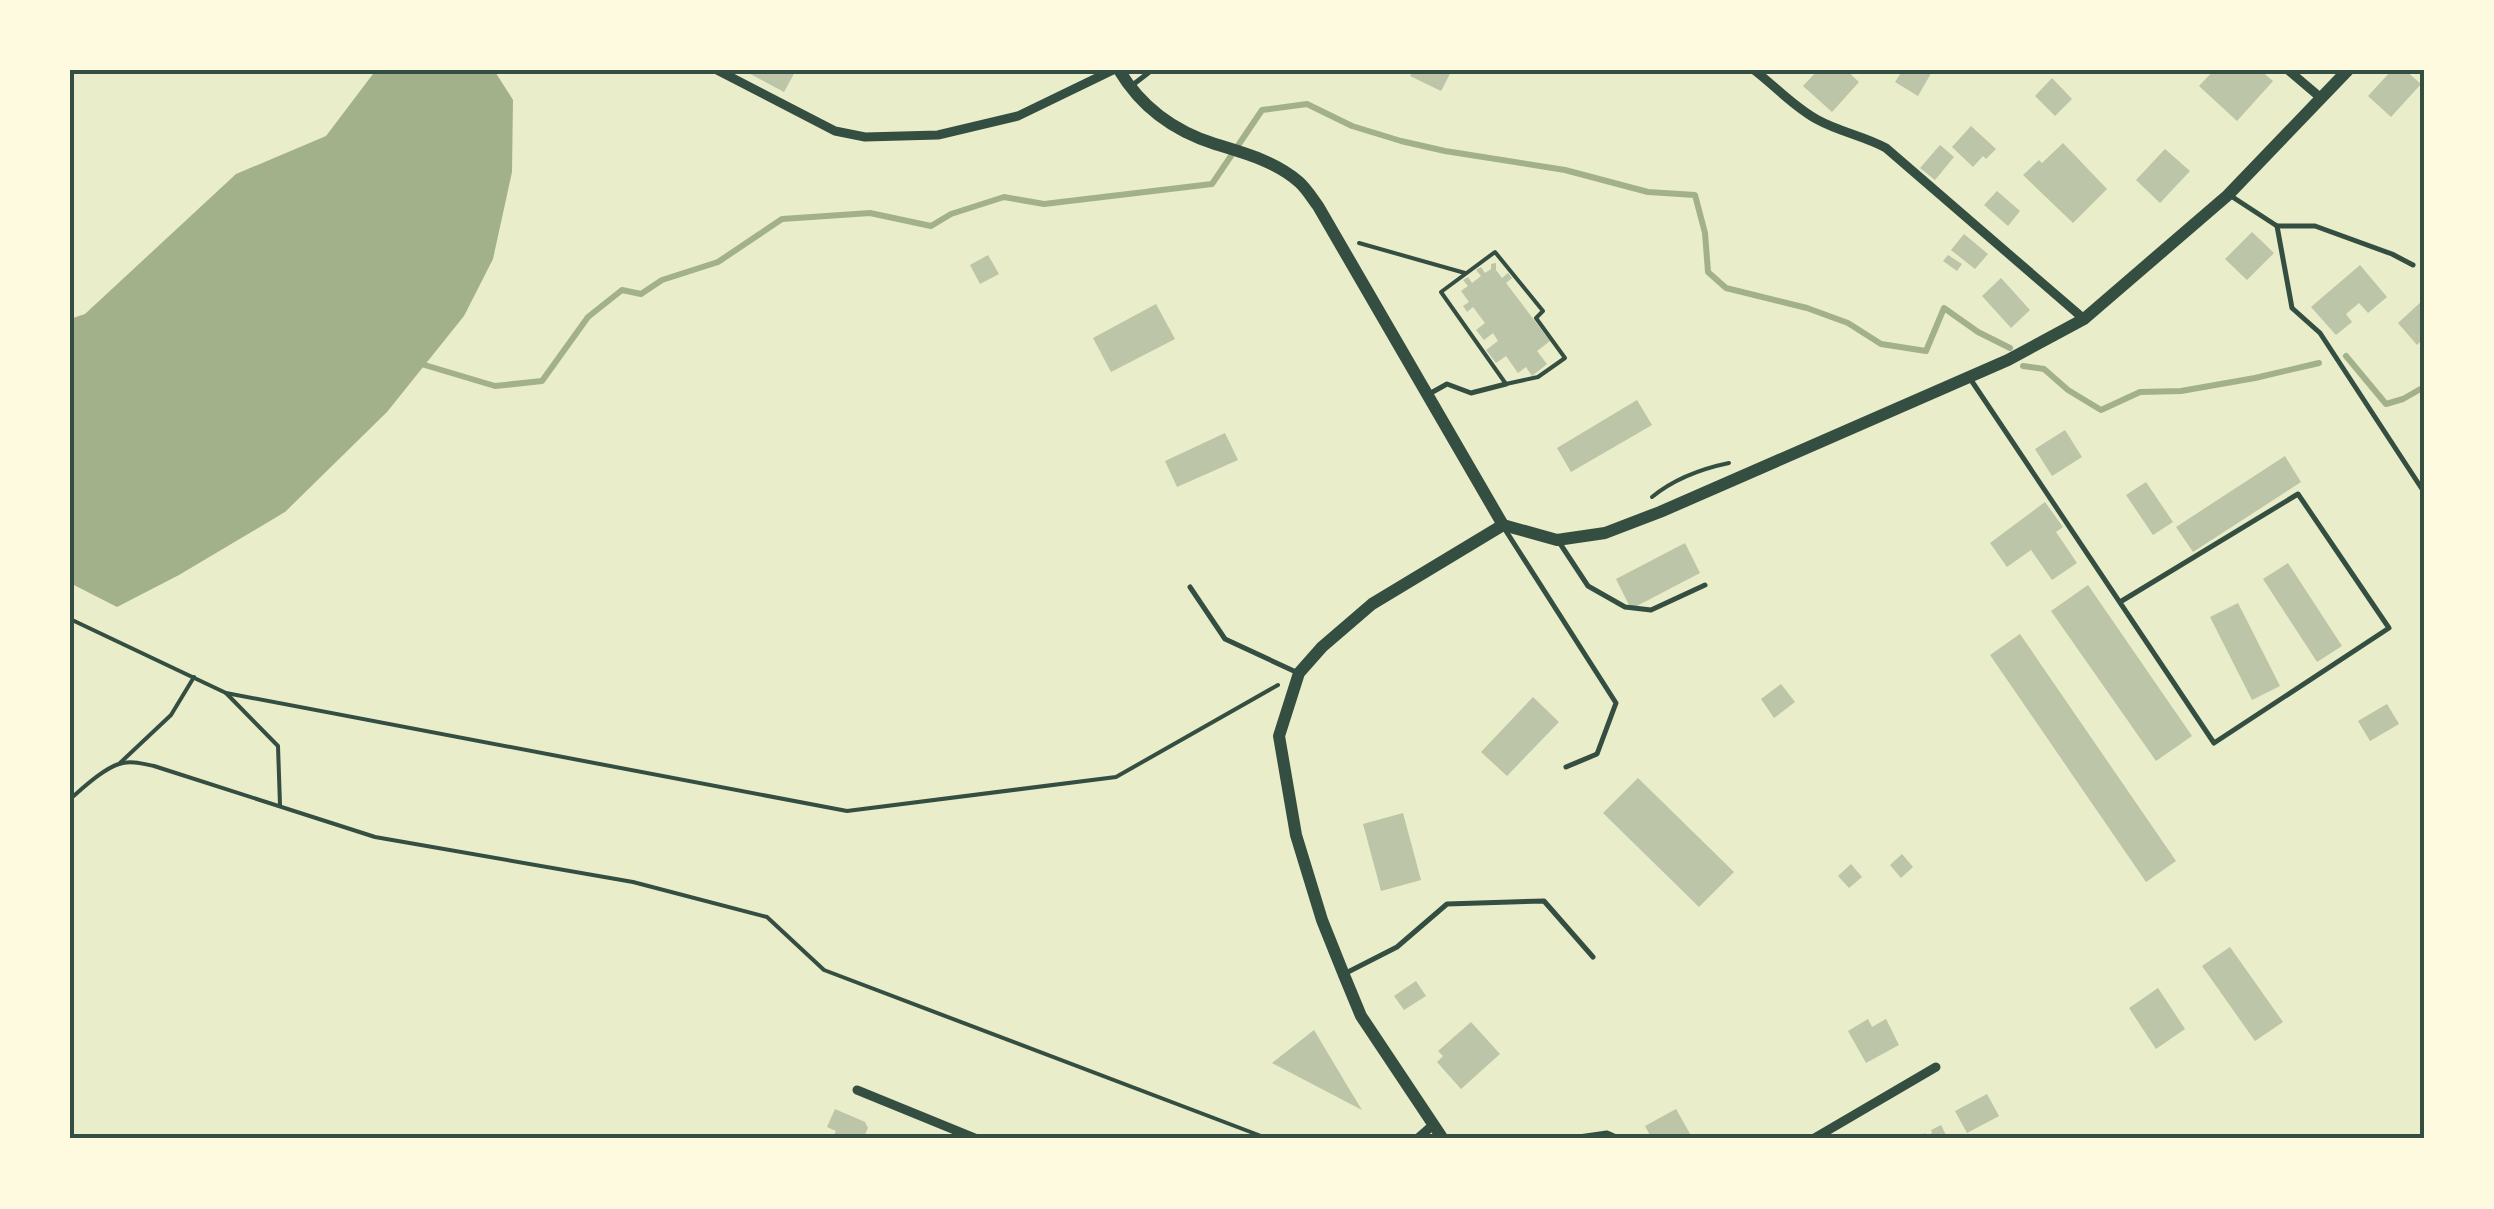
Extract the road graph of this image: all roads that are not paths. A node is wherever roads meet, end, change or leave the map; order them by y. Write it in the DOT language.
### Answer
graph roads {
  1 [pos="717,70"];
  2 [pos="1116,70"];
  3 [pos="1152,70"];
  4 [pos="1754,70"];
  5 [pos="2288,70"];
  6 [pos="2348,70"];
  7 [pos="1130,87"];
  8 [pos="2322,98"];
  9 [pos="2228,195"];
  10 [pos="2277,226"];
  11 [pos="2413,264"];
  12 [pos="2084,320"];
  13 [pos="1969,377"];
  14 [pos="1506,384"];
  15 [pos="1428,394"];
  16 [pos="2424,492"];
  17 [pos="1503,525"];
  18 [pos="1557,540"];
  19 [pos="1705,586"];
  20 [pos="1190,587"];
  21 [pos="2120,602"];
  22 [pos="1299,673"];
  23 [pos="1566,767"];
  24 [pos="1592,957"];
  25 [pos="1344,975"];
  26 [pos="1936,1068"];
  27 [pos="857,1090"];
  28 [pos="1433,1125"];
  29 [pos="976,1139"];
  30 [pos="1417,1139"];
  31 [pos="1443,1139"];
  32 [pos="1579,1139"];
  33 [pos="1616,1139"];
  34 [pos="1813,1139"];
  1 -- 2 [label="street"];
  2 -- 7 [label="main road"];
  3 -- 7 [label="lane"];
  4 -- 12 [label="street"];
  5 -- 8 [label="street"];
  6 -- 8 [label="main road"];
  7 -- 15 [label="main road"];
  8 -- 9 [label="main road"];
  9 -- 10 [label="lane"];
  9 -- 12 [label="main road"];
  10 -- 11 [label="lane"];
  10 -- 16 [label="lane"];
  12 -- 13 [label="main road"];
  13 -- 18 [label="main road"];
  13 -- 21 [label="lane"];
  14 -- 15 [label="lane"];
  15 -- 17 [label="main road"];
  17 -- 18 [label="main road"];
  17 -- 22 [label="main road"];
  17 -- 23 [label="lane"];
  18 -- 19 [label="lane"];
  20 -- 22 [label="lane"];
  21 -- 21 [label="lane"];
  22 -- 25 [label="main road"];
  24 -- 25 [label="lane"];
  25 -- 28 [label="main road"];
  26 -- 34 [label="street"];
  27 -- 29 [label="street"];
  28 -- 30 [label="street"];
  28 -- 31 [label="main road"];
  32 -- 33 [label="street"];
}
